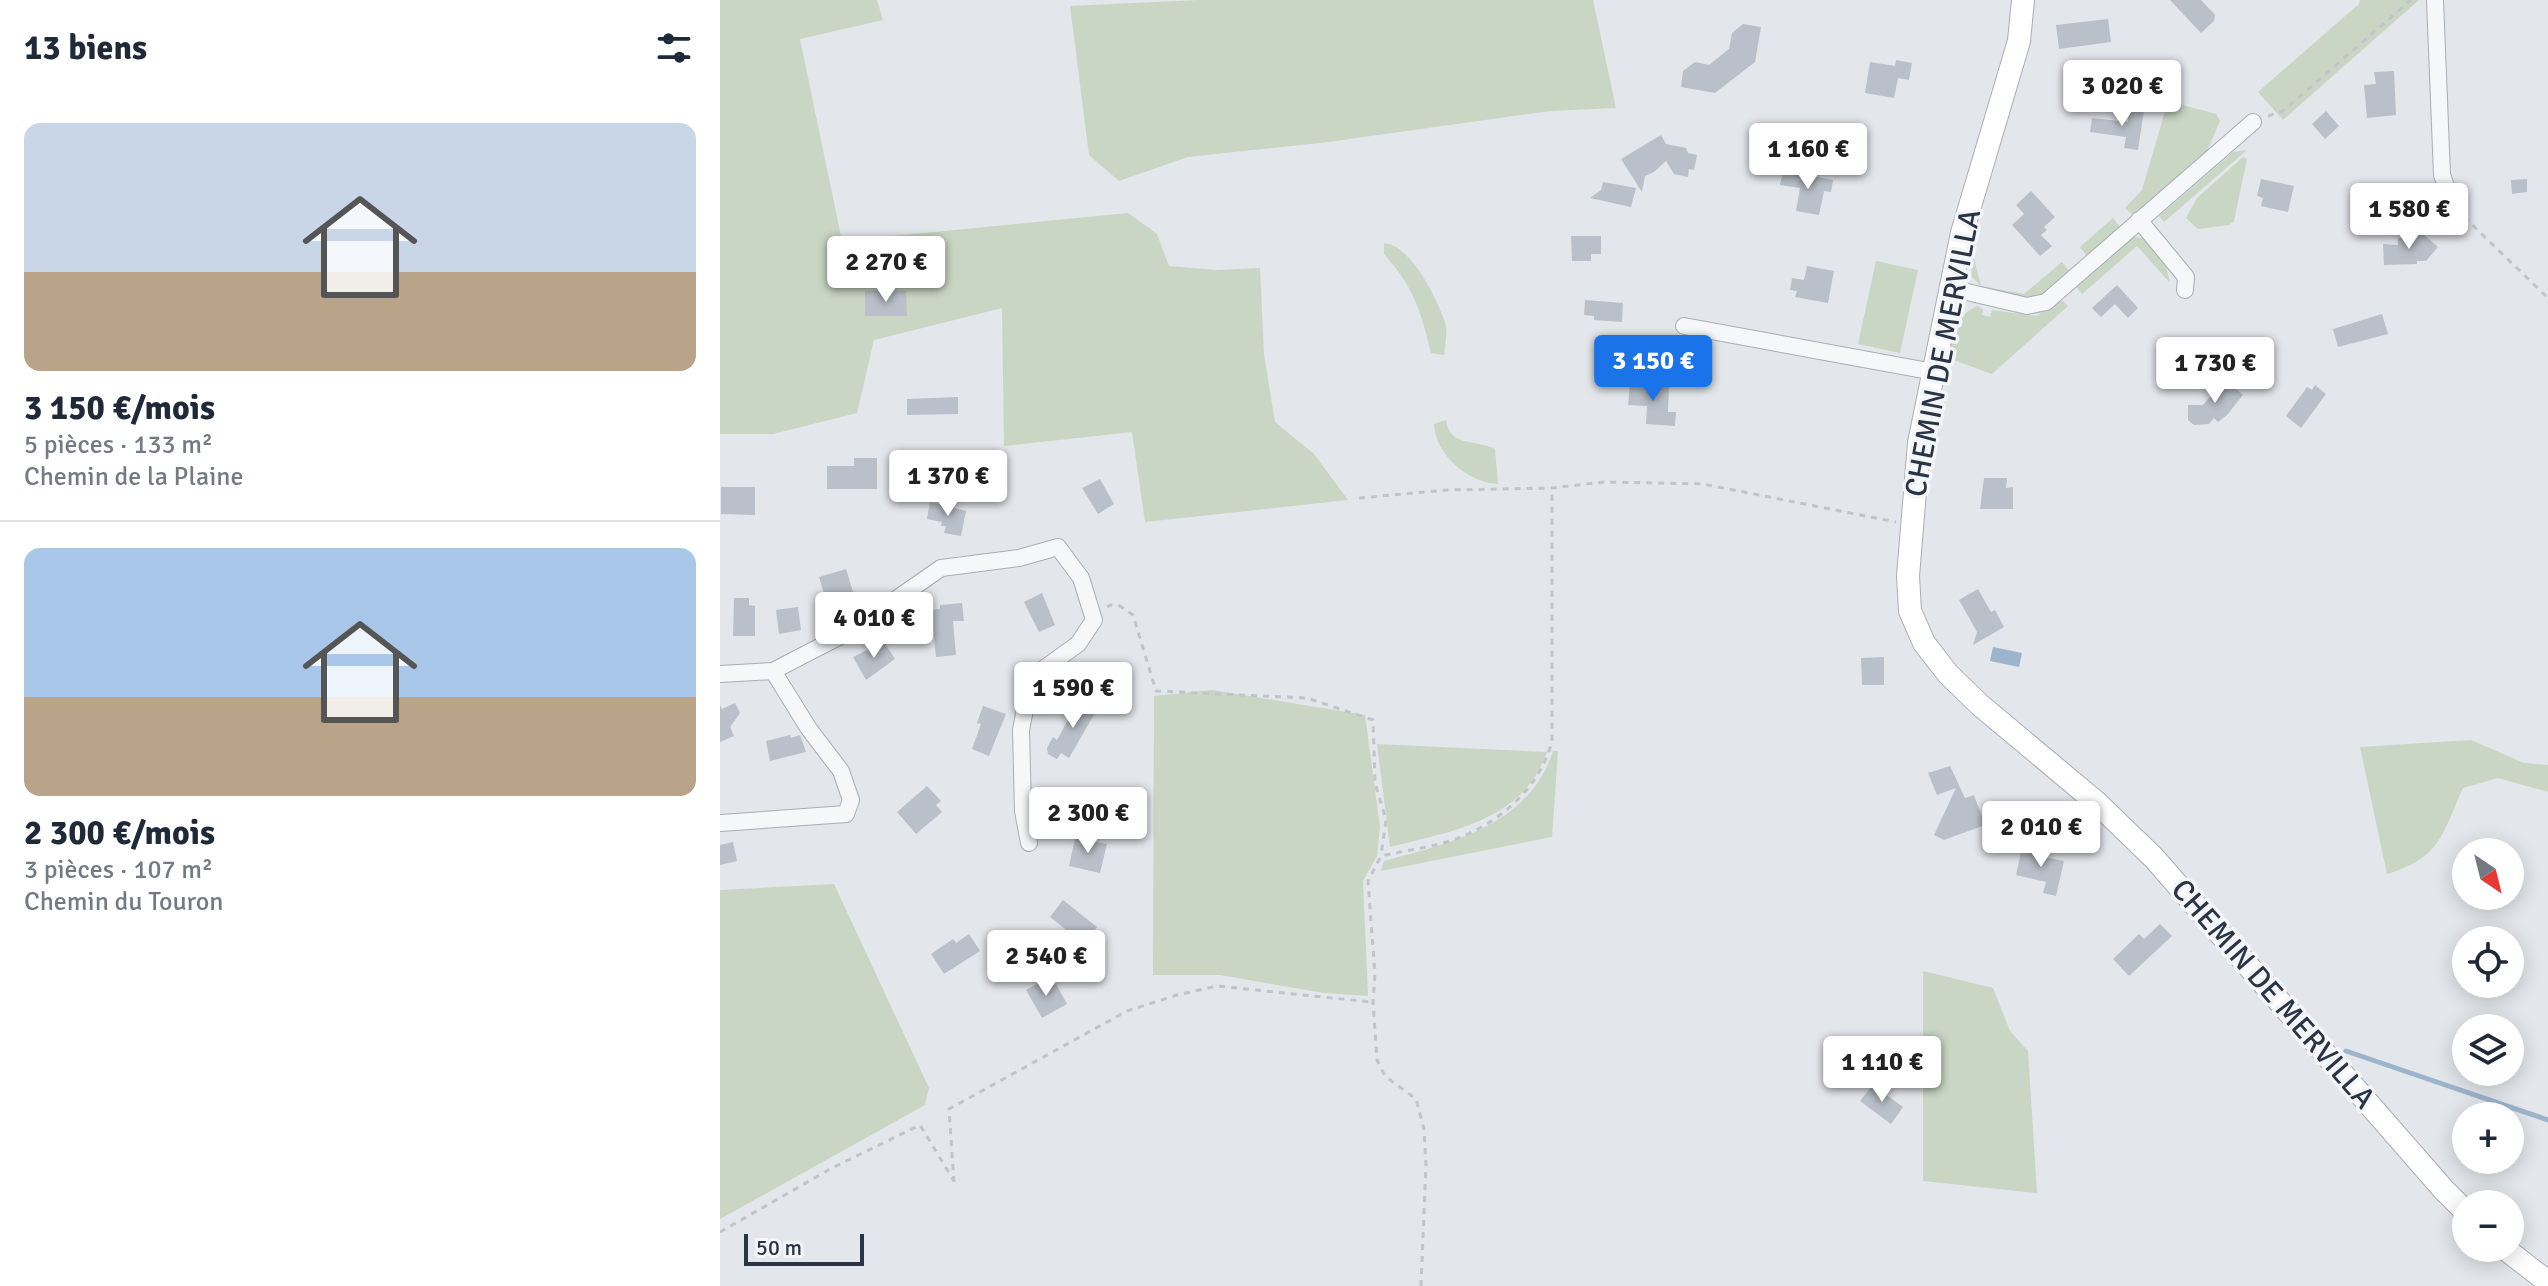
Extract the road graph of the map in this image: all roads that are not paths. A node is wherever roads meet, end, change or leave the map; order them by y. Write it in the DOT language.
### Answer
graph roads {
  1 [pos="2023,0"];
  2 [pos="2435,0"];
  3 [pos="2253,122"];
  4 [pos="2453,206"];
  5 [pos="2139,220"];
  6 [pos="1950,288"];
  7 [pos="2185,290"];
  8 [pos="1684,326"];
  9 [pos="1934,372"];
  10 [pos="773,671"];
  11 [pos="720,674"];
  12 [pos="721,823"];
  13 [pos="1029,843"];
  14 [pos="2452,1198"];
  15 [pos="2522,1262"];
  16 [pos="2548,1282"];
  1 -- 6 [label="street, CHEMIN DE MERVILLA"];
  2 -- 4 [label="street"];
  3 -- 5 [label="street"];
  5 -- 6 [label="street"];
  5 -- 7 [label="street"];
  6 -- 9 [label="street, CHEMIN DE MERVILLA"];
  8 -- 9 [label="street"];
  9 -- 14 [label="street, CHEMIN DE MERVILLA"];
  10 -- 11 [label="street"];
  10 -- 12 [label="street"];
  10 -- 13 [label="street"];
  15 -- 16 [label="street"];
}
